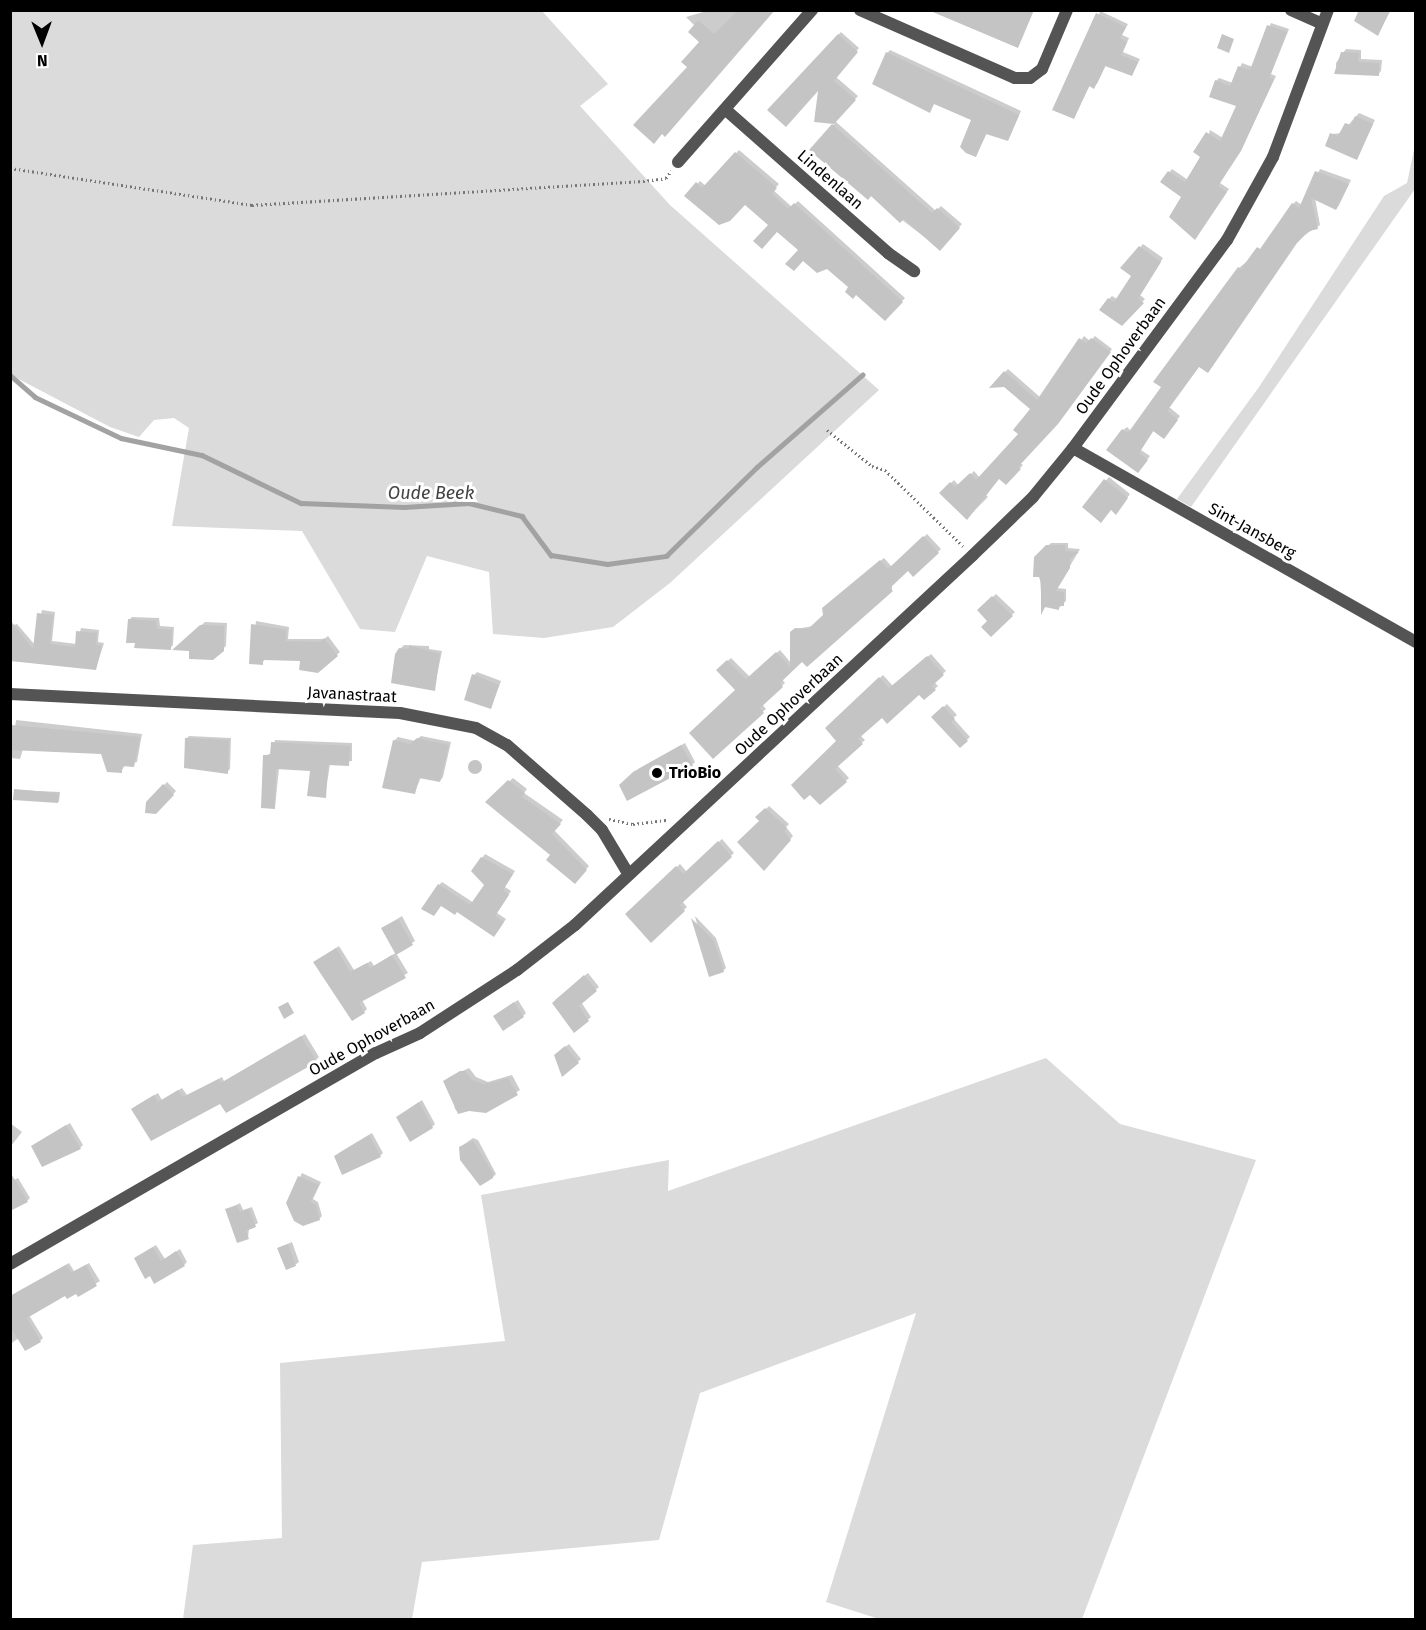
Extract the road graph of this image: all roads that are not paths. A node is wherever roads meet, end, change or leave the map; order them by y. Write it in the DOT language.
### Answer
graph roads {
  1 [pos="812,10"];
  2 [pos="860,10"];
  3 [pos="1067,10"];
  4 [pos="1291,10"];
  5 [pos="1329,10"];
  6 [pos="1322,24"];
  7 [pos="726,110"];
  8 [pos="678,162"];
  9 [pos="914,271"];
  10 [pos="1073,448"];
  11 [pos="1416,642"];
  12 [pos="10,694"];
  13 [pos="629,875"];
  14 [pos="10,1264"];
  1 -- 7 [label="street"];
  2 -- 3 [label="street"];
  4 -- 6 [label="street"];
  5 -- 6 [label="street, Oude Ophoverbaan"];
  6 -- 10 [label="street, Oude Ophoverbaan"];
  7 -- 8 [label="street"];
  7 -- 9 [label="street, Lindenlaan"];
  10 -- 11 [label="street, Sint-Jansberg"];
  10 -- 13 [label="street, Oude Ophoverbaan"];
  12 -- 13 [label="street, Javanastraat"];
  13 -- 14 [label="street, Oude Ophoverbaan"];
}
